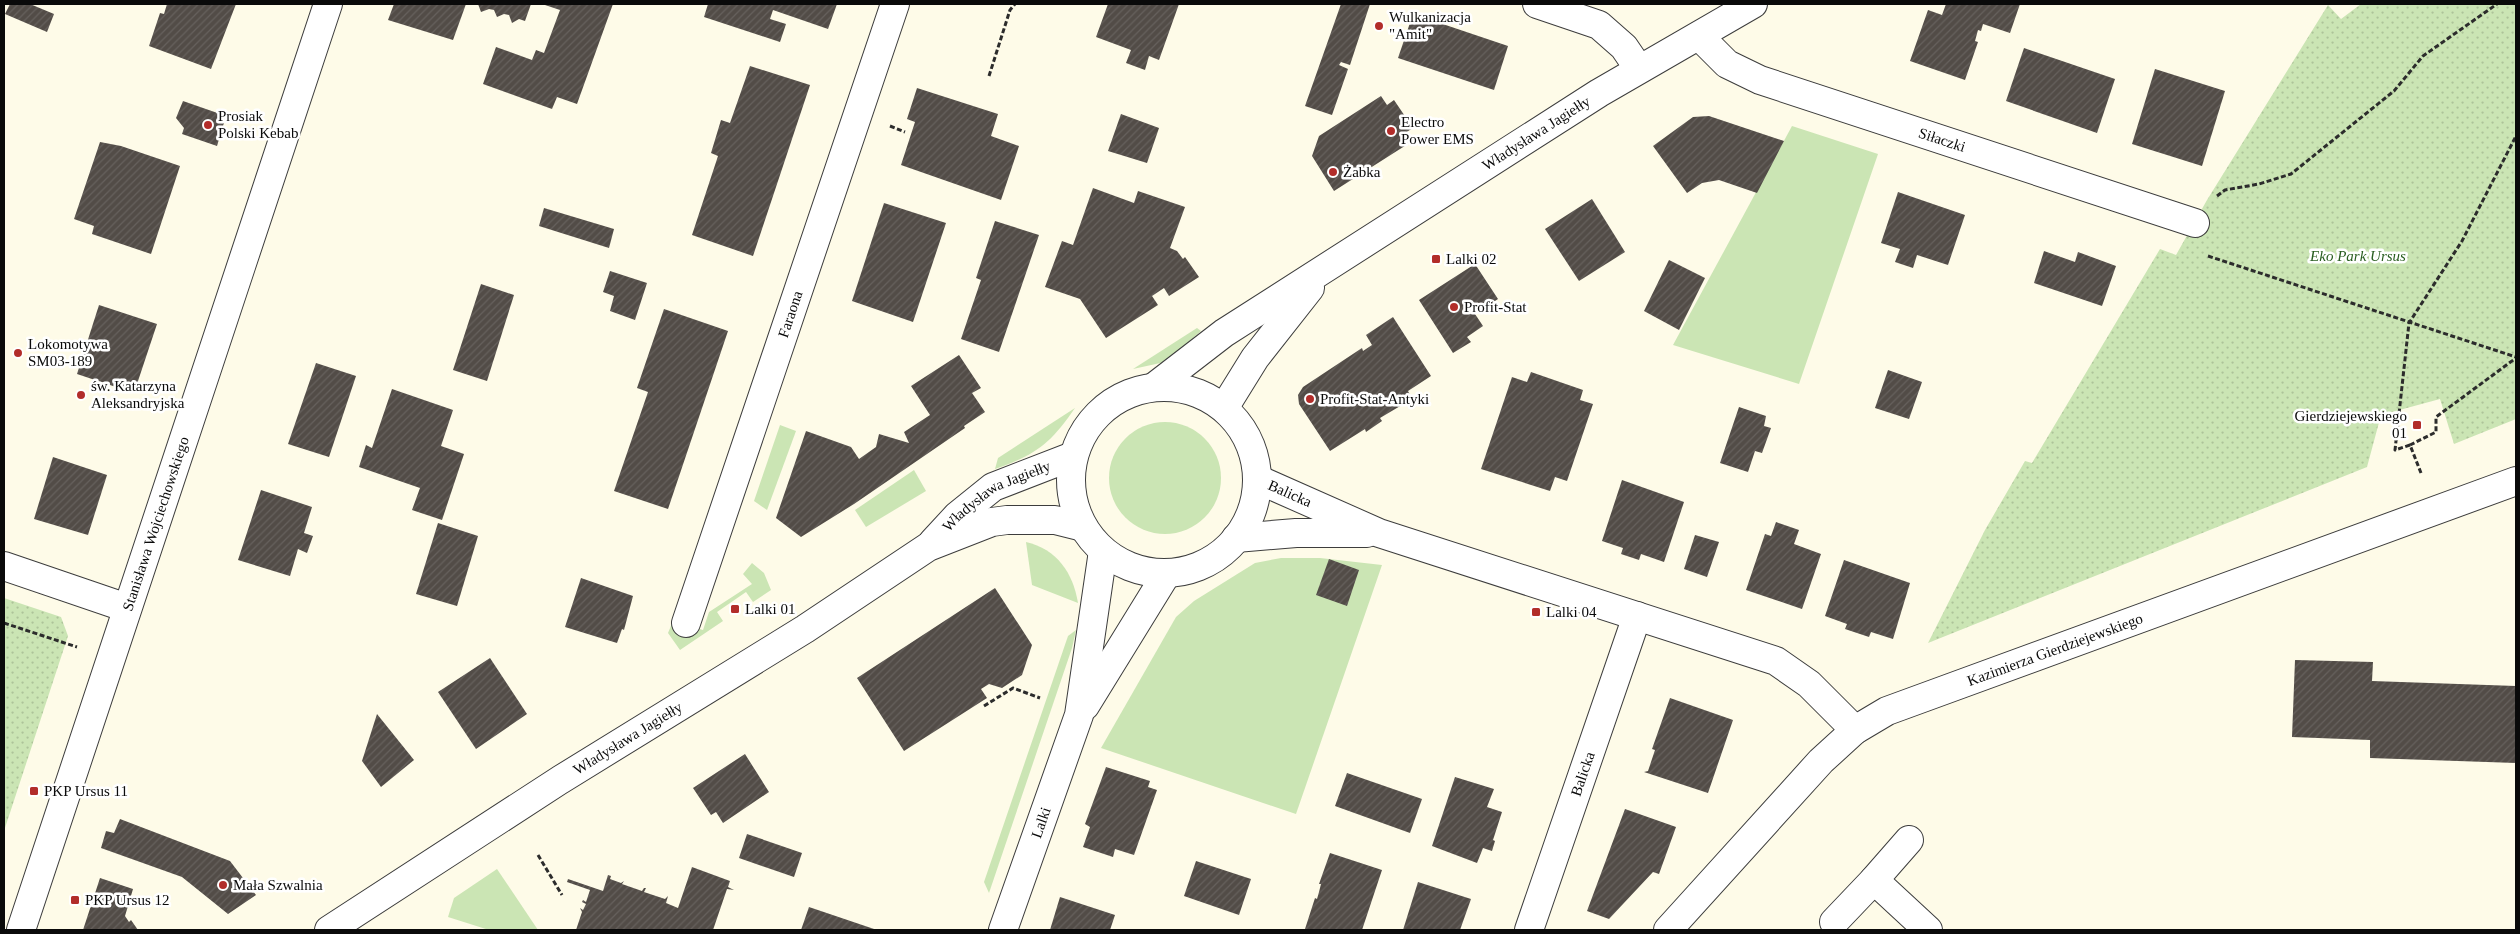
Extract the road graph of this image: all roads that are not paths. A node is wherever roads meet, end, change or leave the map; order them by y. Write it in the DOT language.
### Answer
graph roads {
  1 [pos="328,4"];
  2 [pos="895,4"];
  3 [pos="1537,4"];
  4 [pos="1753,4"];
  5 [pos="1699,36"];
  6 [pos="1638,69"];
  7 [pos="2196,223"];
  8 [pos="1324,270"];
  9 [pos="1154,387"];
  10 [pos="1224,408"];
  11 [pos="1073,456"];
  12 [pos="1257,479"];
  13 [pos="2516,481"];
  14 [pos="1083,527"];
  15 [pos="1379,533"];
  16 [pos="1236,538"];
  17 [pos="928,547"];
  18 [pos="1104,551"];
  19 [pos="4,566"];
  20 [pos="1167,573"];
  21 [pos="127,608"];
  22 [pos="1637,616"];
  23 [pos="686,623"];
  24 [pos="1079,715"];
  25 [pos="1855,730"];
  26 [pos="1910,840"];
  27 [pos="1874,880"];
  28 [pos="1834,922"];
  29 [pos="21,930"];
  30 [pos="329,930"];
  31 [pos="1003,930"];
  32 [pos="1529,930"];
  33 [pos="1668,930"];
  34 [pos="1928,930"];
  1 -- 21 [label="street, Stanisława Wojciechowskiego"];
  2 -- 23 [label="street, Faraona"];
  3 -- 6 [label="street"];
  4 -- 5 [label="street, Władysława Jagiełły"];
  5 -- 6 [label="street, Władysława Jagiełły"];
  5 -- 7 [label="street, Siłaczki"];
  6 -- 8 [label="street, Władysława Jagiełły"];
  8 -- 9 [label="street, Władysława Jagiełły"];
  8 -- 10 [label="street, Władysława Jagiełły"];
  9 -- 10 [label="street"];
  9 -- 11 [label="street"];
  10 -- 12 [label="street"];
  11 -- 14 [label="street"];
  11 -- 17 [label="street, Władysława Jagiełły"];
  12 -- 15 [label="street, Balicka"];
  12 -- 16 [label="street"];
  13 -- 25 [label="street, Kazimierza Gierdziejewskiego"];
  14 -- 17 [label="street, Władysława Jagiełły"];
  14 -- 18 [label="street"];
  15 -- 16 [label="street, Balicka"];
  15 -- 22 [label="street, Balicka"];
  16 -- 20 [label="street"];
  17 -- 30 [label="street, Władysława Jagiełły"];
  18 -- 20 [label="street"];
  18 -- 24 [label="street, Lalki"];
  19 -- 21 [label="street"];
  20 -- 24 [label="street, Lalki"];
  21 -- 29 [label="street, Stanisława Wojciechowskiego"];
  22 -- 25 [label="street, Balicka"];
  22 -- 32 [label="street, Balicka"];
  24 -- 31 [label="street, Lalki"];
  25 -- 33 [label="street, Kazimierza Gierdziejewskiego"];
  26 -- 27 [label="street"];
  27 -- 28 [label="street"];
  27 -- 34 [label="street"];
}
